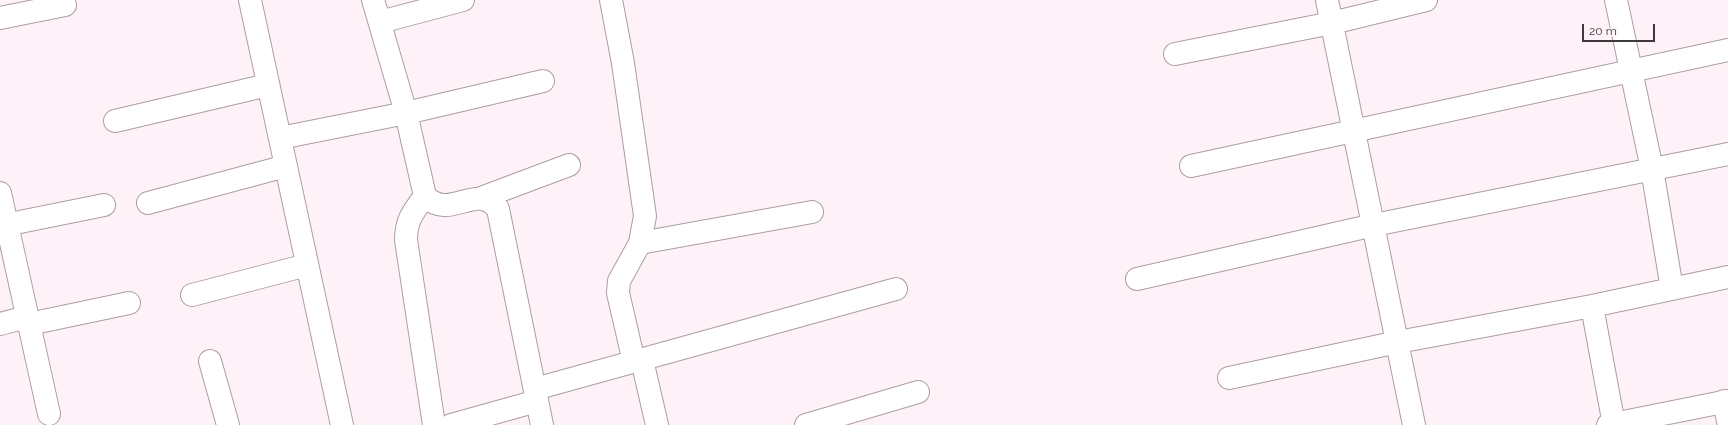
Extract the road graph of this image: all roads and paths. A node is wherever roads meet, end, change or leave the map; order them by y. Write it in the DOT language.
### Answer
graph roads {
  1 [pos="250,0"];
  2 [pos="373,0"];
  3 [pos="463,0"];
  4 [pos="611,0"];
  5 [pos="1327,0"];
  6 [pos="1426,0"];
  7 [pos="1616,0"];
  8 [pos="65,5"];
  9 [pos="0,18"];
  10 [pos="380,22"];
  11 [pos="1332,23"];
  12 [pos="1728,50"];
  13 [pos="1175,54"];
  14 [pos="1631,71"];
  15 [pos="543,82"];
  16 [pos="268,85"];
  17 [pos="406,113"];
  18 [pos="115,121"];
  19 [pos="1354,131"];
  20 [pos="280,138"];
  21 [pos="1728,154"];
  22 [pos="569,165"];
  23 [pos="286,166"];
  24 [pos="1191,166"];
  25 [pos="1652,169"];
  26 [pos="0,193"];
  27 [pos="424,196"];
  28 [pos="481,198"];
  29 [pos="148,203"];
  30 [pos="104,205"];
  31 [pos="812,212"];
  32 [pos="1374,225"];
  33 [pos="4,226"];
  34 [pos="640,243"];
  35 [pos="307,265"];
  36 [pos="1728,277"];
  37 [pos="1137,279"];
  38 [pos="896,289"];
  39 [pos="1672,289"];
  40 [pos="192,295"];
  41 [pos="128,303"];
  42 [pos="1592,306"];
  43 [pos="28,320"];
  44 [pos="0,324"];
  45 [pos="1398,342"];
  46 [pos="210,361"];
  47 [pos="638,361"];
  48 [pos="1229,378"];
  49 [pos="918,392"];
  50 [pos="536,395"];
  51 [pos="1727,408"];
  52 [pos="49,414"];
  53 [pos="228,425"];
  54 [pos="342,425"];
  55 [pos="434,425"];
  56 [pos="451,425"];
  57 [pos="542,425"];
  58 [pos="656,425"];
  59 [pos="806,425"];
  60 [pos="1414,425"];
  61 [pos="1612,425"];
  1 -- 16 [label="street"];
  2 -- 10 [label="street"];
  3 -- 10 [label="street"];
  4 -- 34 [label="street"];
  5 -- 11 [label="street"];
  6 -- 11 [label="street"];
  7 -- 14 [label="street"];
  8 -- 9 [label="street"];
  10 -- 17 [label="street"];
  11 -- 13 [label="street"];
  11 -- 19 [label="street"];
  12 -- 14 [label="street"];
  14 -- 19 [label="street"];
  14 -- 25 [label="street"];
  15 -- 17 [label="street"];
  16 -- 18 [label="street"];
  16 -- 20 [label="street"];
  17 -- 20 [label="street"];
  17 -- 27 [label="street"];
  19 -- 24 [label="street"];
  19 -- 32 [label="street"];
  20 -- 23 [label="street"];
  21 -- 25 [label="street"];
  22 -- 28 [label="street"];
  23 -- 29 [label="street"];
  23 -- 35 [label="street"];
  25 -- 32 [label="street"];
  25 -- 39 [label="street"];
  26 -- 33 [label="street"];
  27 -- 28 [label="street"];
  27 -- 55 [label="street"];
  28 -- 50 [label="street"];
  30 -- 33 [label="street"];
  31 -- 34 [label="street"];
  32 -- 37 [label="street"];
  32 -- 45 [label="street"];
  33 -- 43 [label="street"];
  34 -- 47 [label="street"];
  35 -- 40 [label="street"];
  35 -- 54 [label="street"];
  36 -- 39 [label="street"];
  38 -- 47 [label="street"];
  39 -- 42 [label="street"];
  41 -- 43 [label="street"];
  42 -- 45 [label="street"];
  42 -- 61 [label="street"];
  43 -- 44 [label="street"];
  43 -- 52 [label="street"];
  45 -- 48 [label="street"];
  45 -- 60 [label="street"];
  46 -- 53 [label="street"];
  47 -- 50 [label="street"];
  47 -- 58 [label="street"];
  49 -- 59 [label="street"];
  50 -- 56 [label="street"];
  50 -- 57 [label="street"];
  51 -- 61 [label="street"];
}
